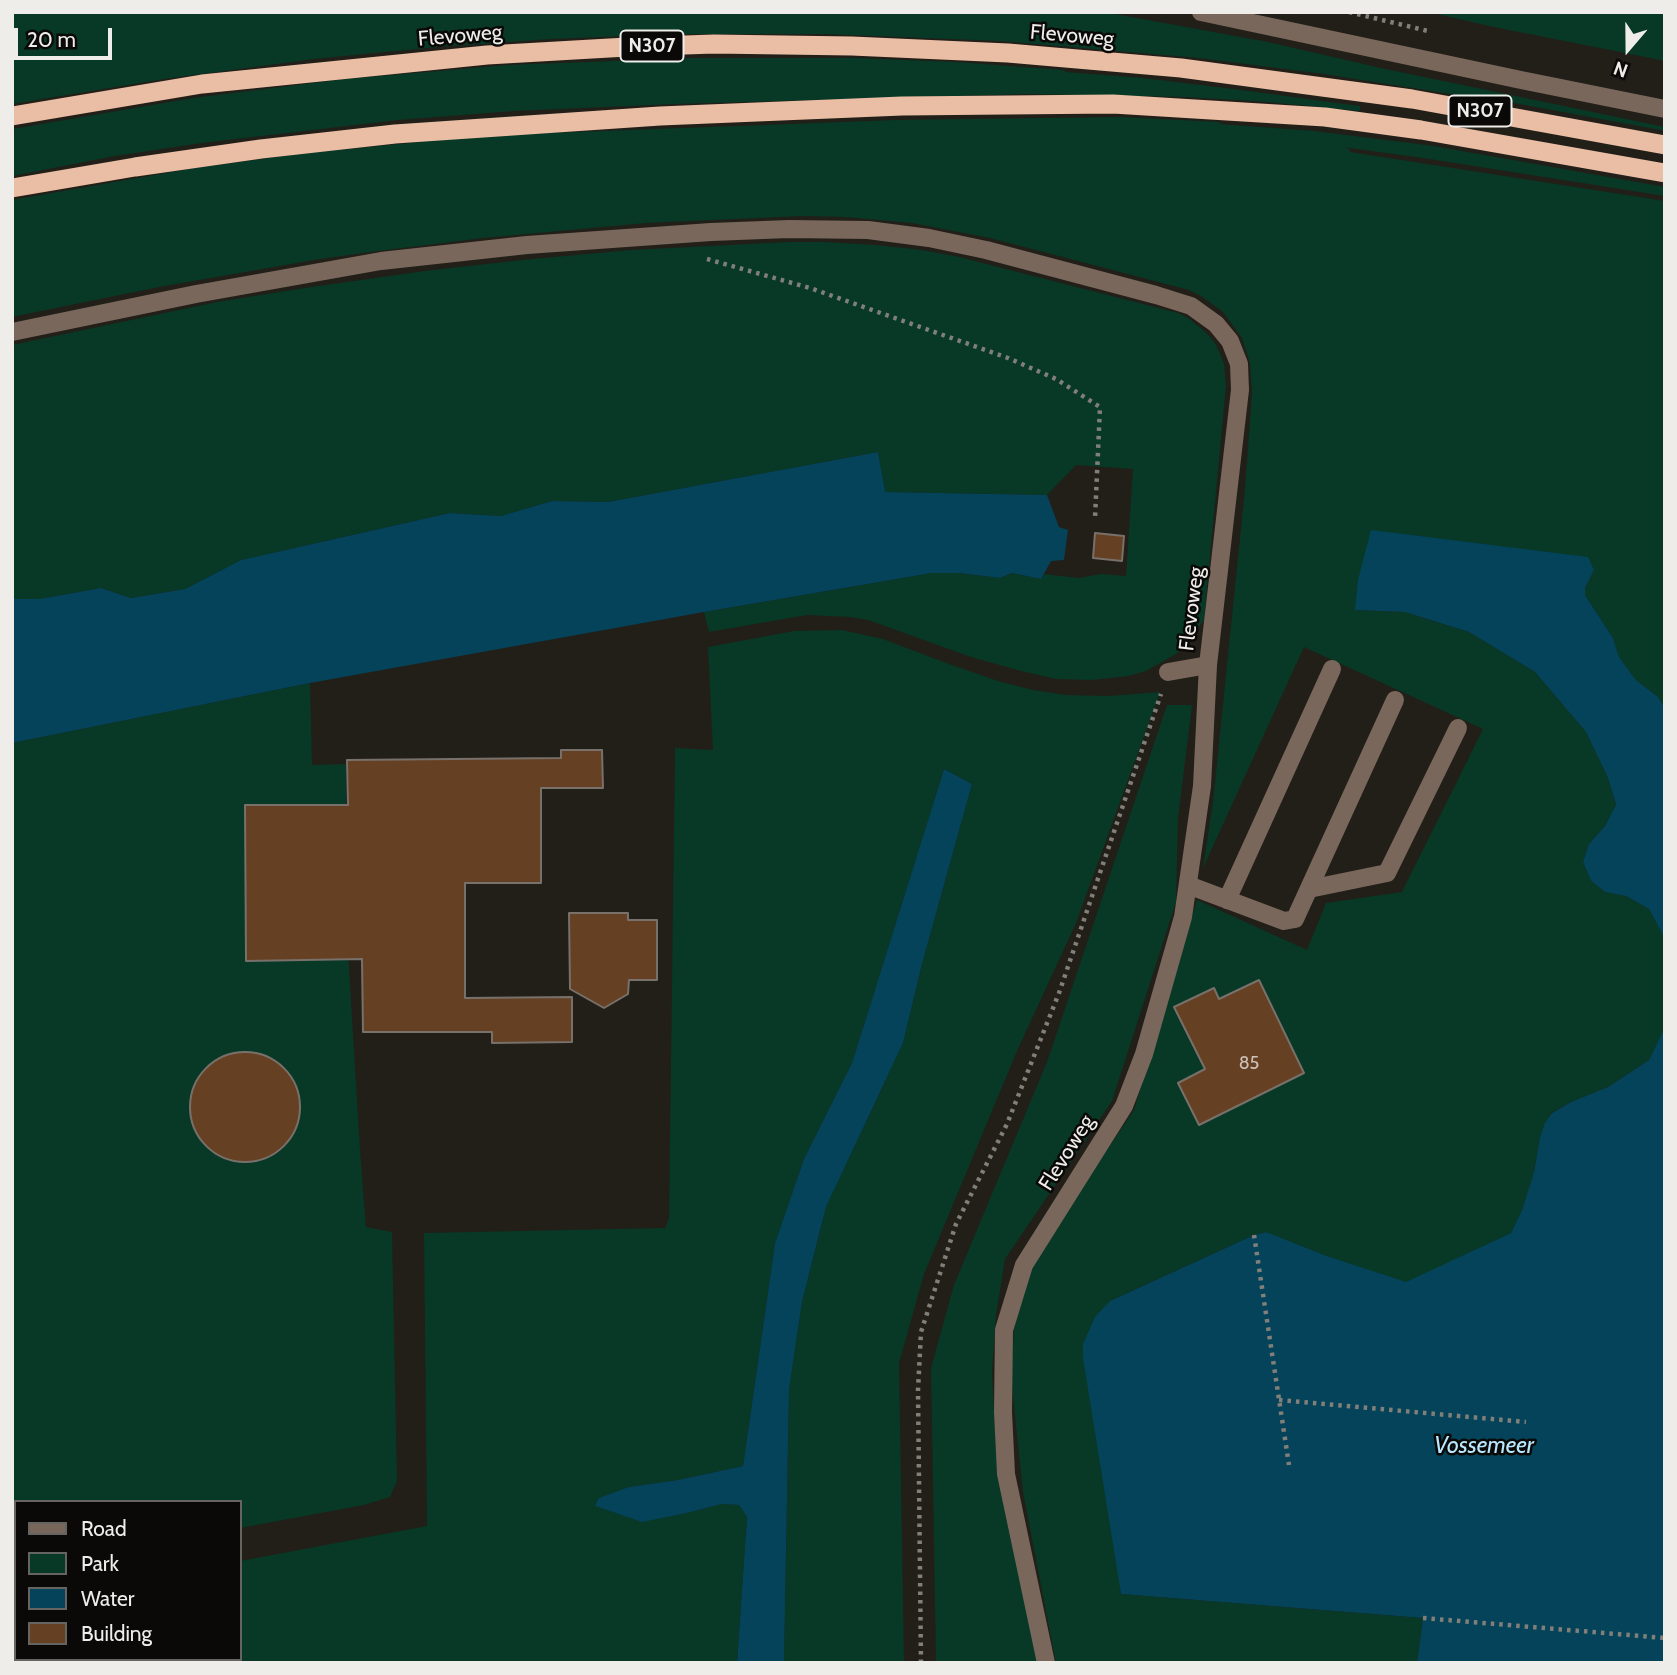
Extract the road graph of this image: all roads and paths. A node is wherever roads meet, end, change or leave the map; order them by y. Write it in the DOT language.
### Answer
graph roads {
  1 [pos="1201,12"];
  2 [pos="1665,109"];
  3 [pos="12,116"];
  4 [pos="1665,145"];
  5 [pos="1665,173"];
  6 [pos="12,188"];
  7 [pos="700,258"];
  8 [pos="12,332"];
  9 [pos="1095,517"];
  10 [pos="1208,665"];
  11 [pos="1332,669"];
  12 [pos="1168,672"];
  13 [pos="1395,700"];
  14 [pos="1458,728"];
  15 [pos="1188,885"];
  16 [pos="1309,889"];
  17 [pos="1227,900"];
  18 [pos="1254,1236"];
  19 [pos="1279,1400"];
  20 [pos="1526,1422"];
  21 [pos="1289,1465"];
  22 [pos="1423,1618"];
  23 [pos="1665,1638"];
  24 [pos="921,1663"];
  25 [pos="1046,1663"];
  1 -- 2 [label="street"];
  3 -- 4 [label="highway, Flevoweg / N307"];
  5 -- 6 [label="highway, N307"];
  7 -- 9 [label="path"];
  8 -- 10 [label="street, Flevoweg"];
  10 -- 12 [label="street, Flevoweg"];
  10 -- 15 [label="street, Flevoweg"];
  11 -- 17 [label="street"];
  12 -- 24 [label="path"];
  13 -- 16 [label="street"];
  14 -- 16 [label="street"];
  15 -- 17 [label="street"];
  15 -- 25 [label="street, Flevoweg"];
  16 -- 17 [label="street"];
  18 -- 19 [label="path"];
  19 -- 20 [label="path"];
  19 -- 21 [label="path"];
  22 -- 23 [label="path"];
}
